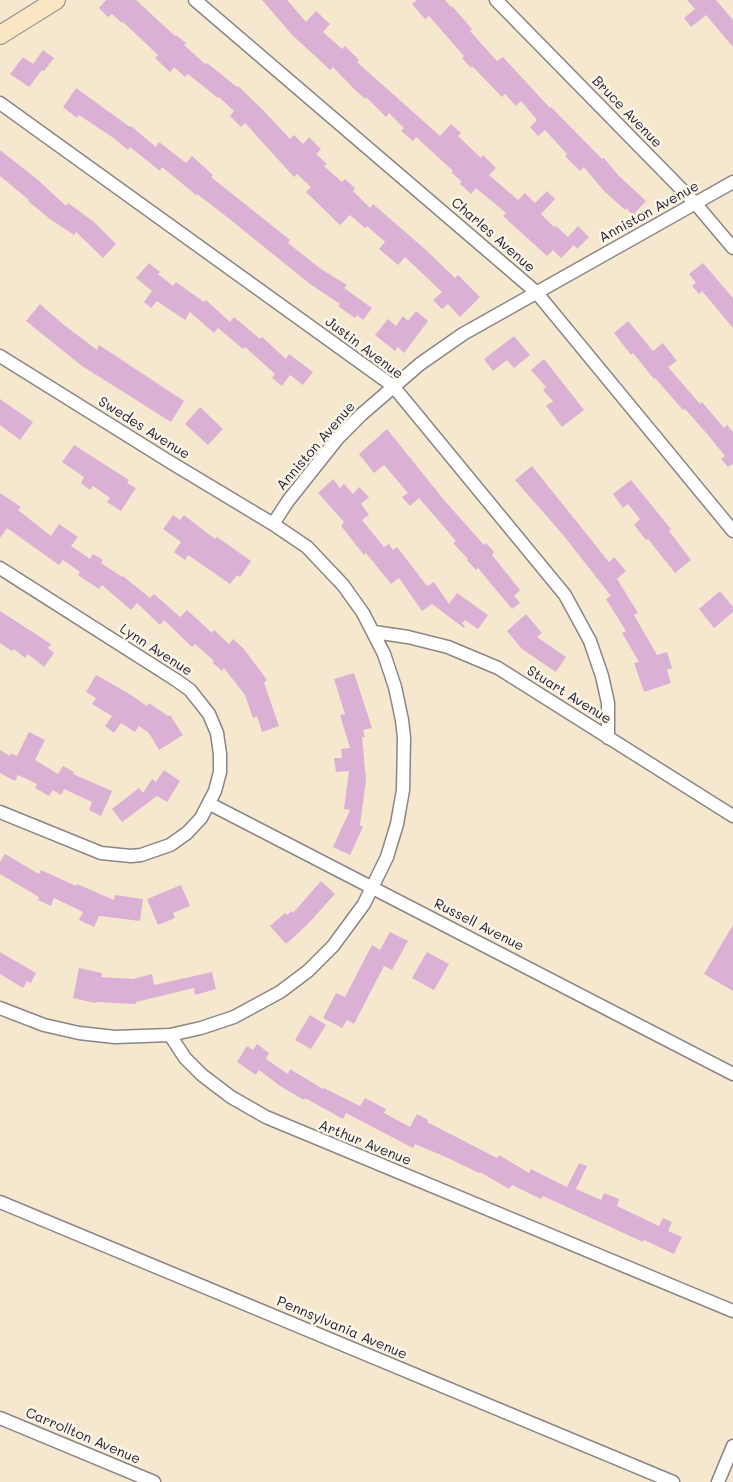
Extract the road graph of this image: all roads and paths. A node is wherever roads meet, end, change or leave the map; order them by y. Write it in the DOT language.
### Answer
graph roads {
  1 [pos="56,0"];
  2 [pos="195,0"];
  3 [pos="496,0"];
  4 [pos="0,35"];
  5 [pos="0,103"];
  6 [pos="733,182"];
  7 [pos="695,203"];
  8 [pos="733,248"];
  9 [pos="536,292"];
  10 [pos="0,356"];
  11 [pos="393,386"];
  12 [pos="273,524"];
  13 [pos="733,531"];
  14 [pos="0,568"];
  15 [pos="374,632"];
  16 [pos="608,738"];
  17 [pos="210,804"];
  18 [pos="0,812"];
  19 [pos="733,816"];
  20 [pos="373,888"];
  21 [pos="0,1008"];
  22 [pos="170,1035"];
  23 [pos="733,1074"];
  24 [pos="0,1202"];
  25 [pos="733,1311"];
  26 [pos="0,1418"];
  27 [pos="733,1446"];
  28 [pos="154,1482"];
  29 [pos="673,1482"];
  30 [pos="718,1482"];
  1 -- 4 [label="main road"];
  2 -- 9 [label="street, Charles Avenue"];
  3 -- 7 [label="street, Bruce Avenue"];
  5 -- 11 [label="street, Justin Avenue"];
  6 -- 7 [label="street, Anniston Avenue"];
  7 -- 8 [label="street, Bruce Avenue"];
  7 -- 9 [label="street, Anniston Avenue"];
  9 -- 11 [label="street, Anniston Avenue"];
  9 -- 13 [label="street, Charles Avenue"];
  10 -- 12 [label="street, Swedes Avenue"];
  11 -- 12 [label="street, Anniston Avenue"];
  11 -- 16 [label="street, Justin Avenue"];
  12 -- 15 [label="street"];
  14 -- 17 [label="street, Lynn Avenue"];
  15 -- 16 [label="street, Stuart Avenue"];
  15 -- 20 [label="street"];
  16 -- 19 [label="street, Stuart Avenue"];
  17 -- 18 [label="street, Lynn Avenue"];
  17 -- 20 [label="street, Russell Avenue"];
  20 -- 22 [label="street"];
  20 -- 23 [label="street, Russell Avenue"];
  21 -- 22 [label="street"];
  22 -- 25 [label="street, Arthur Avenue"];
  24 -- 29 [label="street, Pennsylvania Avenue"];
  26 -- 28 [label="street, Carrollton Avenue"];
  27 -- 30 [label="street"];
}
